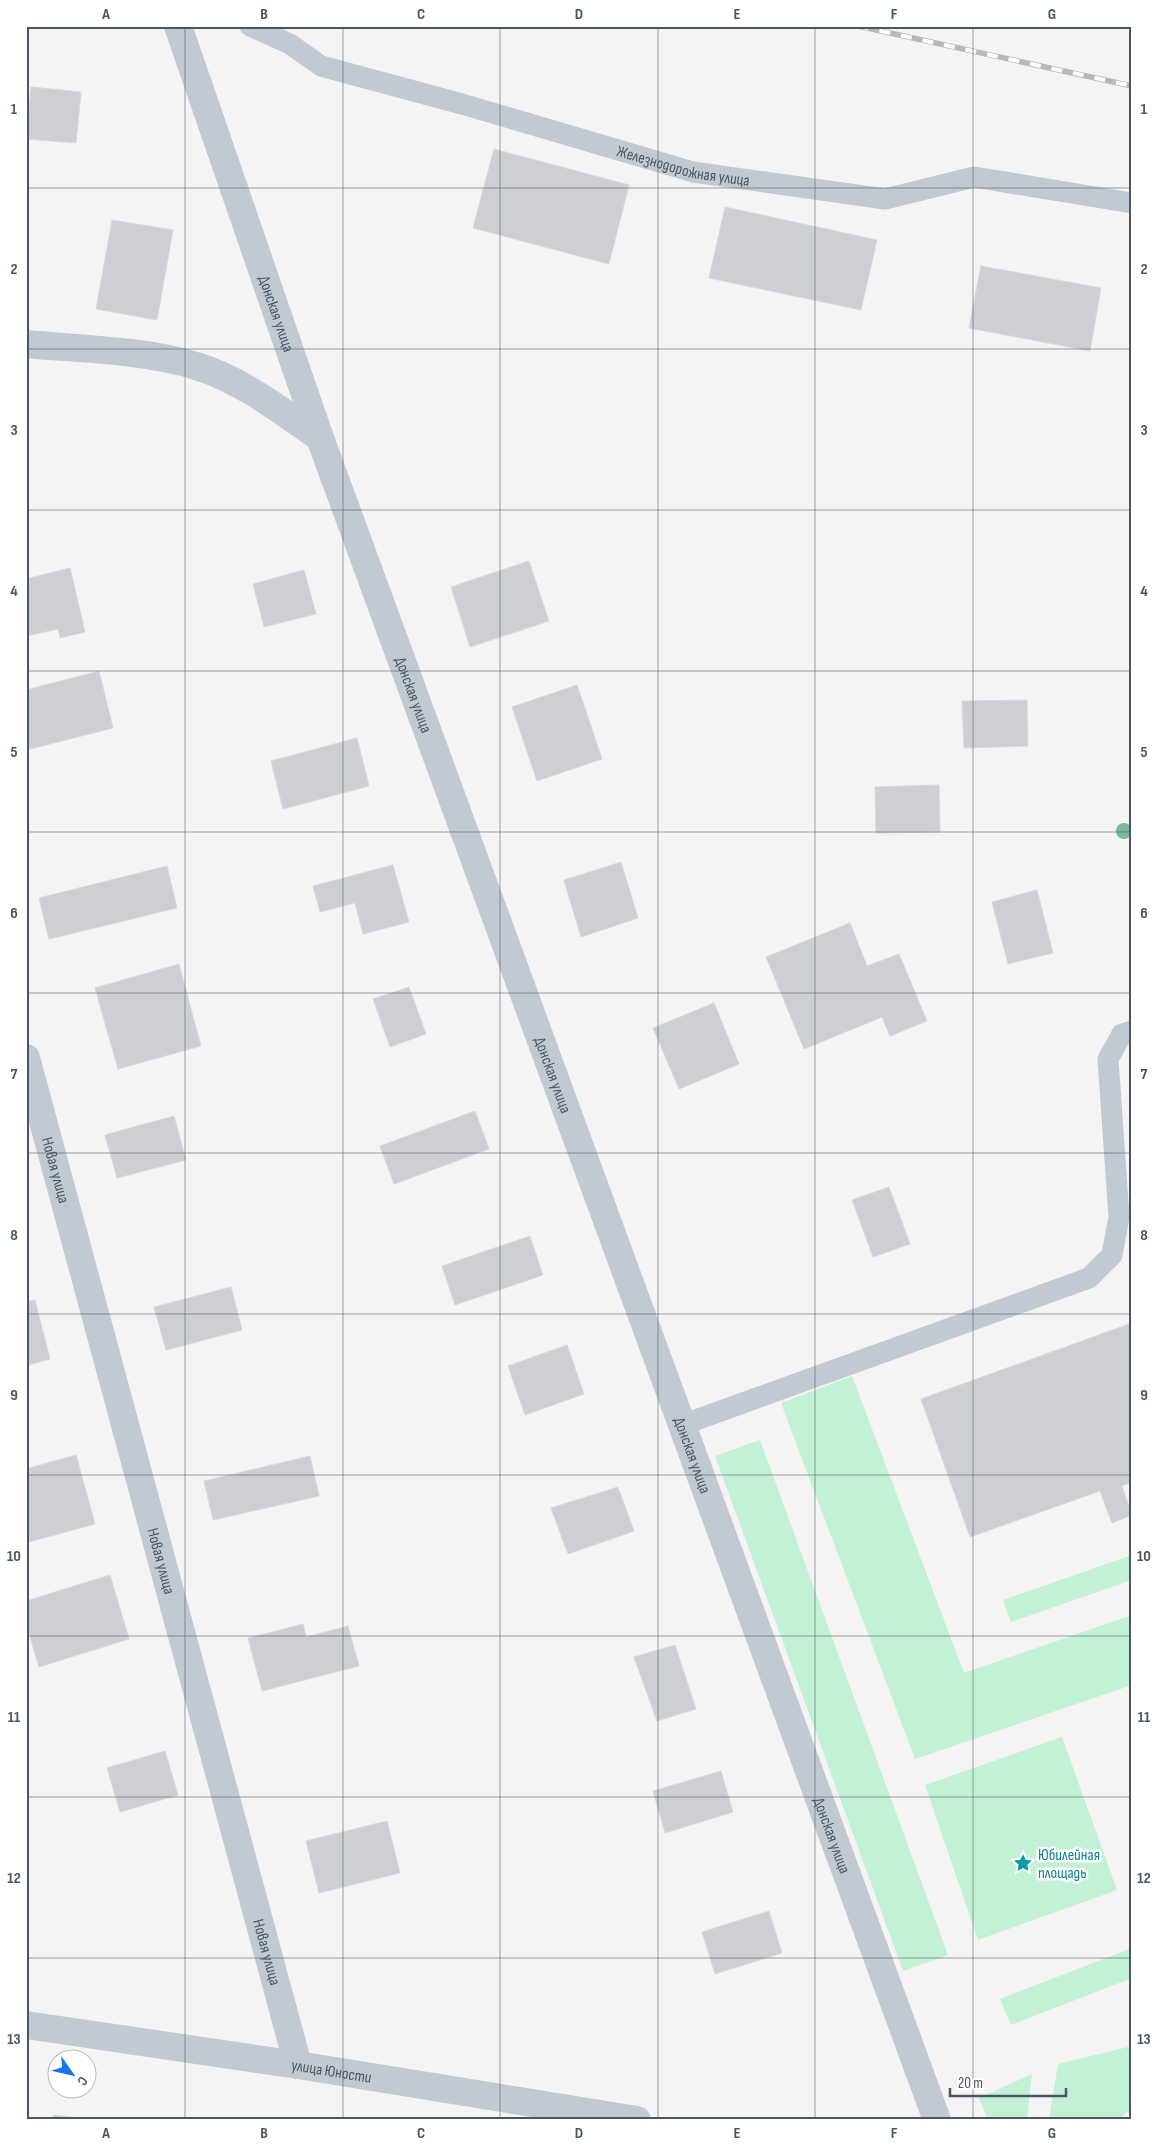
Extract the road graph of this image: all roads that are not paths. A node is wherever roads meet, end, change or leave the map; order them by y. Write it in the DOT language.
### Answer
graph roads {
  1 [pos="178,26"];
  2 [pos="250,26"];
  3 [pos="1132,203"];
  4 [pos="26,344"];
  5 [pos="320,438"];
  6 [pos="1132,1031"];
  7 [pos="26,1058"];
  8 [pos="682,1425"];
  9 [pos="26,2025"];
  10 [pos="298,2064"];
  11 [pos="636,2120"];
  12 [pos="937,2120"];
  1 -- 5 [label="street, Донская улица"];
  2 -- 3 [label="lane, Железнодорожная улица"];
  4 -- 5 [label="street"];
  5 -- 8 [label="street, Донская улица"];
  6 -- 8 [label="lane"];
  7 -- 10 [label="street, Новая улица"];
  8 -- 12 [label="street, Донская улица"];
  9 -- 10 [label="street, улица Юности"];
  10 -- 11 [label="street, улица Юности"];
}
